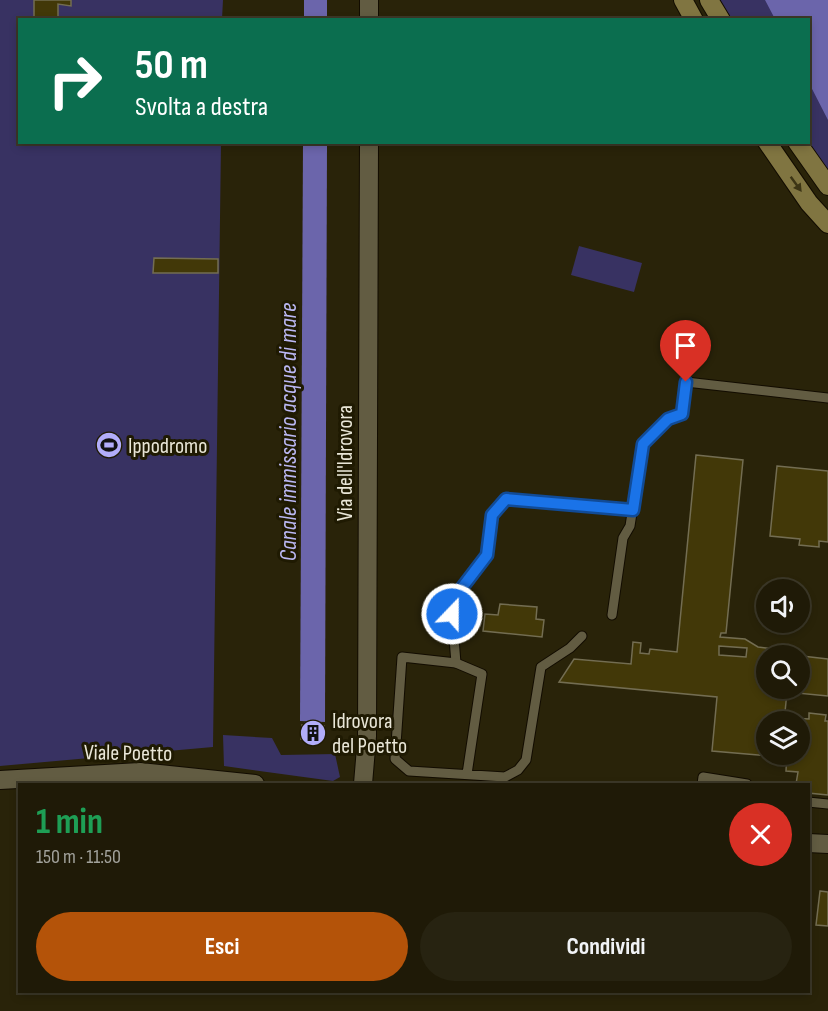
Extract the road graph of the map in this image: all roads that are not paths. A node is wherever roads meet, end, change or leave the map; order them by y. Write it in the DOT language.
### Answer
graph roads {
  1 [pos="369,0"];
  2 [pos="683,0"];
  3 [pos="709,0"];
  4 [pos="369,18"];
  5 [pos="693,18"];
  6 [pos="719,18"];
  7 [pos="369,144"];
  8 [pos="768,144"];
  9 [pos="798,144"];
  10 [pos="828,186"];
  11 [pos="828,224"];
  12 [pos="828,398"];
  13 [pos="633,510"];
  14 [pos="612,615"];
  15 [pos="582,636"];
  16 [pos="456,663"];
  17 [pos="466,774"];
  18 [pos="0,780"];
  19 [pos="504,781"];
  20 [pos="245,783"];
  21 [pos="363,783"];
  22 [pos="702,783"];
  23 [pos="741,783"];
  24 [pos="810,802"];
  25 [pos="828,804"];
  26 [pos="810,843"];
  27 [pos="828,844"];
  1 -- 4 [label="street"];
  2 -- 5 [label="main road"];
  3 -- 6 [label="main road"];
  7 -- 21 [label="street, Via dell'Idrovora"];
  8 -- 11 [label="main road, one-way"];
  9 -- 10 [label="main road"];
  12 -- 13 [label="lane"];
  13 -- 14 [label="lane"];
  13 -- 16 [label="lane"];
  15 -- 19 [label="lane"];
  16 -- 17 [label="lane"];
  16 -- 17 [label="lane"];
  17 -- 19 [label="lane"];
  18 -- 20 [label="street, Viale Poetto"];
  22 -- 23 [label="lane"];
  24 -- 25 [label="lane"];
  26 -- 27 [label="street"];
}
